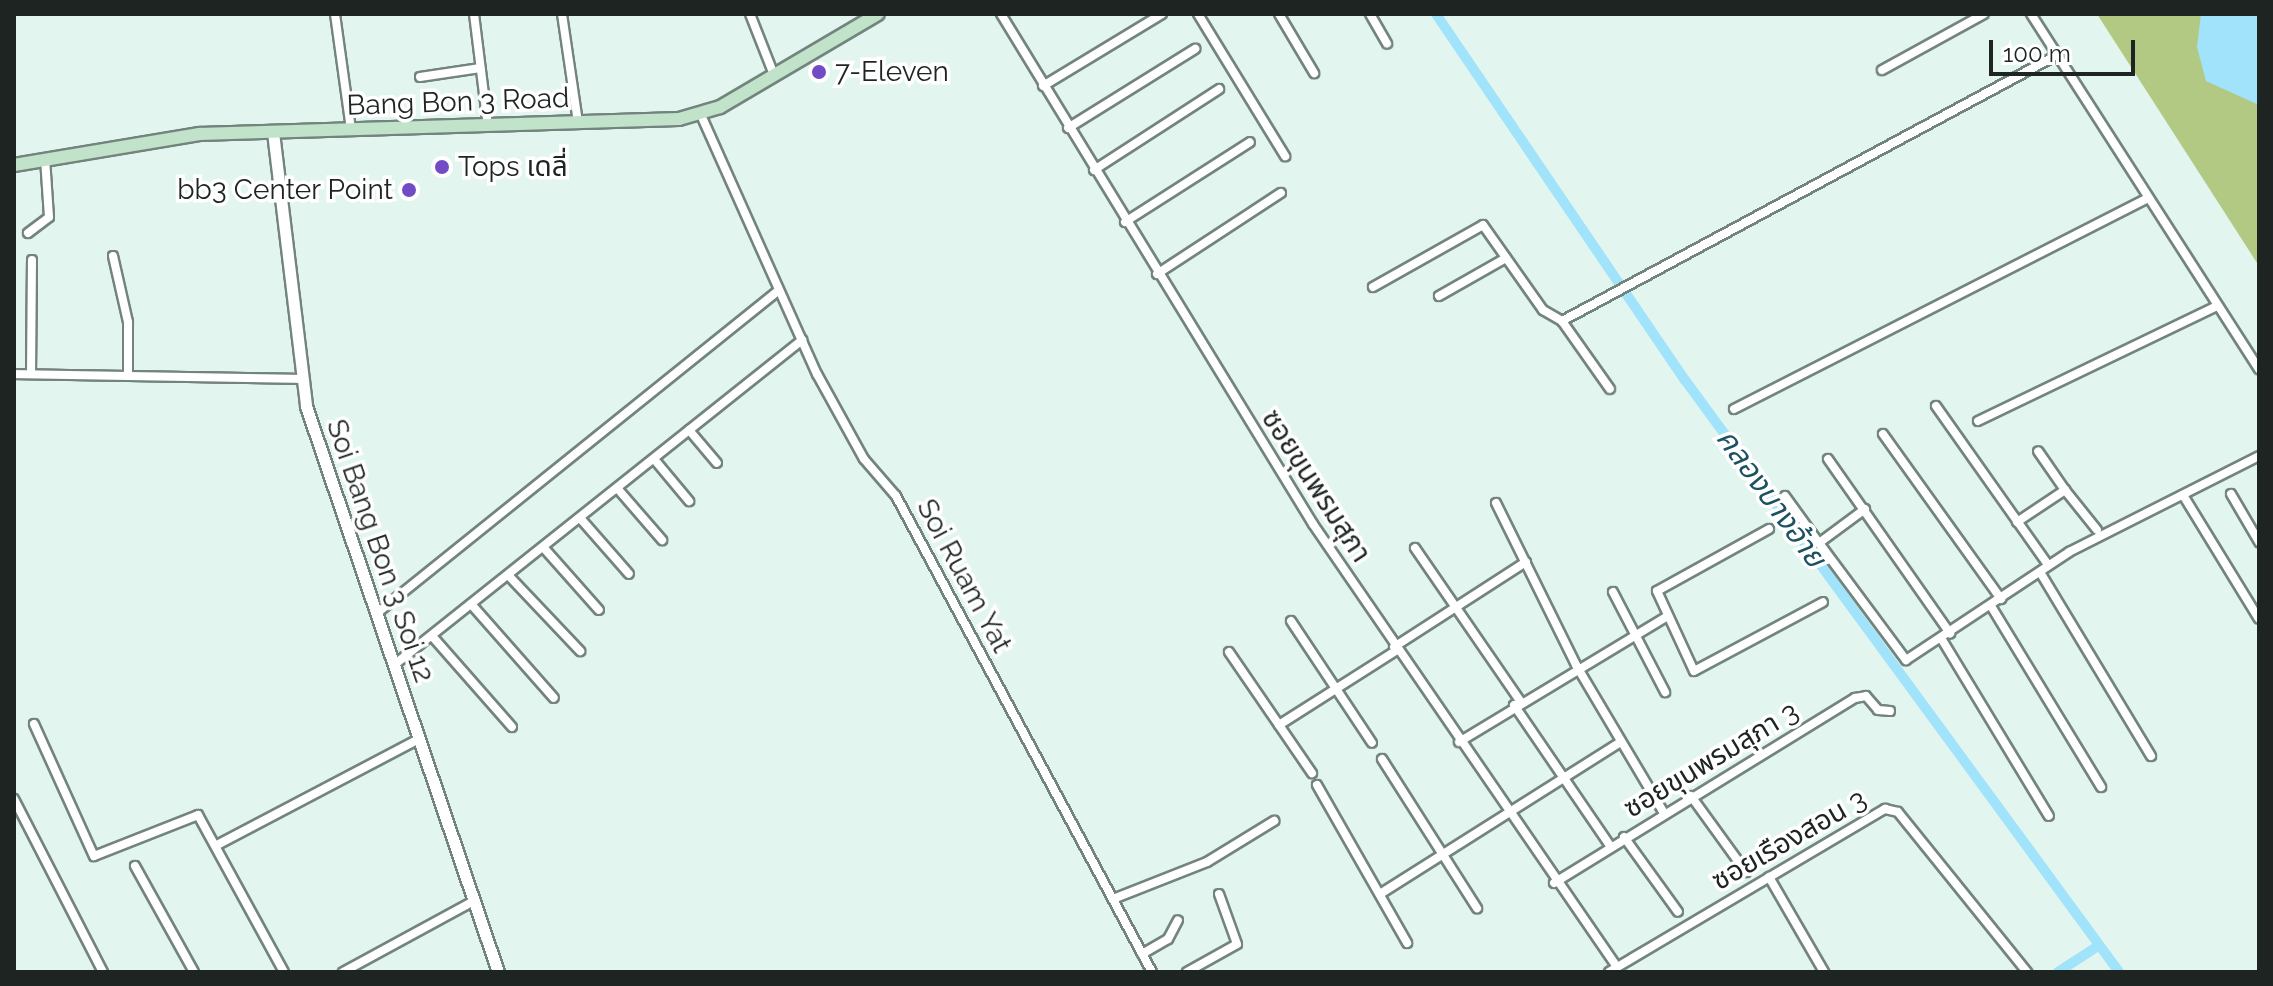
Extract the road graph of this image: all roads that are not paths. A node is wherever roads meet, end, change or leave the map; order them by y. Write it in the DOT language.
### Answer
graph roads {
  1 [pos="335,14"];
  2 [pos="474,14"];
  3 [pos="562,14"];
  4 [pos="750,14"];
  5 [pos="878,14"];
  6 [pos="1001,14"];
  7 [pos="1162,14"];
  8 [pos="1198,14"];
  9 [pos="1279,14"];
  10 [pos="1370,14"];
  11 [pos="1984,14"];
  12 [pos="2031,14"];
  13 [pos="1387,43"];
  14 [pos="1195,49"];
  15 [pos="2057,55"];
  16 [pos="480,68"];
  17 [pos="1882,70"];
  18 [pos="1314,73"];
  19 [pos="774,75"];
  20 [pos="420,77"];
  21 [pos="1043,86"];
  22 [pos="1219,89"];
  23 [pos="701,115"];
  24 [pos="578,122"];
  25 [pos="488,126"];
  26 [pos="1068,128"];
  27 [pos="351,129"];
  28 [pos="273,132"];
  29 [pos="1250,142"];
  30 [pos="1285,156"];
  31 [pos="45,158"];
  32 [pos="14,165"];
  33 [pos="1094,170"];
  34 [pos="1281,193"];
  35 [pos="2148,198"];
  36 [pos="1125,222"];
  37 [pos="28,233"];
  38 [pos="113,256"];
  39 [pos="1506,258"];
  40 [pos="32,260"];
  41 [pos="1157,274"];
  42 [pos="1373,287"];
  43 [pos="779,290"];
  44 [pos="1439,296"];
  45 [pos="2217,306"];
  46 [pos="1562,321"];
  47 [pos="802,340"];
  48 [pos="2259,369"];
  49 [pos="14,374"];
  50 [pos="31,374"];
  51 [pos="128,376"];
  52 [pos="302,379"];
  53 [pos="1610,389"];
  54 [pos="1936,406"];
  55 [pos="1734,409"];
  56 [pos="1978,421"];
  57 [pos="689,430"];
  58 [pos="1883,434"];
  59 [pos="2038,451"];
  60 [pos="2259,456"];
  61 [pos="654,459"];
  62 [pos="1828,459"];
  63 [pos="717,463"];
  64 [pos="617,488"];
  65 [pos="2065,490"];
  66 [pos="2231,494"];
  67 [pos="2183,495"];
  68 [pos="1785,496"];
  69 [pos="689,501"];
  70 [pos="1496,503"];
  71 [pos="1865,509"];
  72 [pos="580,518"];
  73 [pos="2017,522"];
  74 [pos="1769,529"];
  75 [pos="2097,530"];
  76 [pos="662,540"];
  77 [pos="2259,542"];
  78 [pos="1819,543"];
  79 [pos="543,547"];
  80 [pos="1415,548"];
  81 [pos="1526,562"];
  82 [pos="2044,569"];
  83 [pos="629,574"];
  84 [pos="508,575"];
  85 [pos="1613,592"];
  86 [pos="2001,599"];
  87 [pos="1823,602"];
  88 [pos="471,604"];
  89 [pos="1991,606"];
  90 [pos="1454,607"];
  91 [pos="599,610"];
  92 [pos="376,614"];
  93 [pos="1666,617"];
  94 [pos="2259,619"];
  95 [pos="1291,621"];
  96 [pos="1632,633"];
  97 [pos="1950,633"];
  98 [pos="432,636"];
  99 [pos="1941,638"];
  100 [pos="1396,648"];
  101 [pos="580,651"];
  102 [pos="1229,652"];
  103 [pos="394,665"];
  104 [pos="1576,665"];
  105 [pos="1336,687"];
  106 [pos="1665,692"];
  107 [pos="554,698"];
  108 [pos="1517,703"];
  109 [pos="1890,711"];
  110 [pos="34,724"];
  111 [pos="1279,725"];
  112 [pos="512,727"];
  113 [pos="419,739"];
  114 [pos="1459,742"];
  115 [pos="1372,743"];
  116 [pos="1619,743"];
  117 [pos="2151,756"];
  118 [pos="1382,759"];
  119 [pos="1312,773"];
  120 [pos="1564,779"];
  121 [pos="1317,785"];
  122 [pos="2101,787"];
  123 [pos="1691,796"];
  124 [pos="14,799"];
  125 [pos="1664,813"];
  126 [pos="2049,816"];
  127 [pos="1508,818"];
  128 [pos="1274,821"];
  129 [pos="1624,837"];
  130 [pos="217,845"];
  131 [pos="1611,847"];
  132 [pos="1443,857"];
  133 [pos="135,866"];
  134 [pos="1746,872"];
  135 [pos="1769,877"];
  136 [pos="1554,883"];
  137 [pos="1219,894"];
  138 [pos="1380,894"];
  139 [pos="1113,899"];
  140 [pos="474,901"];
  141 [pos="1477,908"];
  142 [pos="1678,912"];
  143 [pos="1178,920"];
  144 [pos="1407,943"];
  145 [pos="1142,954"];
  146 [pos="1613,970"];
  147 [pos="103,972"];
  148 [pos="194,972"];
  149 [pos="284,972"];
  150 [pos="343,972"];
  151 [pos="498,972"];
  152 [pos="1152,972"];
  153 [pos="1187,972"];
  154 [pos="1824,972"];
  155 [pos="2027,972"];
  1 -- 27 [label="street"];
  2 -- 16 [label="street"];
  3 -- 24 [label="street"];
  4 -- 19 [label="street"];
  5 -- 19 [label="main road, Bang Bon 3 Road"];
  6 -- 21 [label="street, ซอยขุนพรมสุภา"];
  7 -- 21 [label="street"];
  8 -- 30 [label="street"];
  9 -- 18 [label="street"];
  10 -- 13 [label="street"];
  11 -- 17 [label="street"];
  12 -- 15 [label="street"];
  14 -- 26 [label="street"];
  15 -- 35 [label="street"];
  15 -- 46 [label="street"];
  16 -- 20 [label="street"];
  16 -- 25 [label="street"];
  19 -- 23 [label="main road, Bang Bon 3 Road"];
  21 -- 26 [label="street, ซอยขุนพรมสุภา"];
  22 -- 33 [label="street"];
  23 -- 24 [label="main road, Bang Bon 3 Road"];
  23 -- 43 [label="street, Soi Ruam Yat"];
  24 -- 25 [label="main road, Bang Bon 3 Road"];
  25 -- 27 [label="main road, Bang Bon 3 Road"];
  26 -- 33 [label="street, ซอยขุนพรมสุภา"];
  27 -- 28 [label="main road, Bang Bon 3 Road"];
  28 -- 31 [label="main road, Bang Bon 3 Road"];
  28 -- 52 [label="street, Soi Bang Bon 3 Soi 12"];
  29 -- 36 [label="street"];
  31 -- 32 [label="main road, Bang Bon 3 Road"];
  31 -- 37 [label="street"];
  33 -- 36 [label="street, ซอยขุนพรมสุภา"];
  34 -- 41 [label="street"];
  35 -- 45 [label="street"];
  35 -- 55 [label="street"];
  36 -- 41 [label="street, ซอยขุนพรมสุภา"];
  38 -- 51 [label="street"];
  39 -- 42 [label="street"];
  39 -- 44 [label="street"];
  39 -- 46 [label="street"];
  40 -- 50 [label="street"];
  41 -- 100 [label="street, ซอยขุนพรมสุภา"];
  43 -- 47 [label="street, Soi Ruam Yat"];
  43 -- 92 [label="street"];
  45 -- 48 [label="street"];
  45 -- 56 [label="street"];
  46 -- 53 [label="street"];
  47 -- 57 [label="street"];
  47 -- 139 [label="street, Soi Ruam Yat"];
  49 -- 50 [label="street"];
  50 -- 51 [label="street"];
  51 -- 52 [label="street"];
  52 -- 92 [label="street, Soi Bang Bon 3 Soi 12"];
  54 -- 73 [label="street"];
  57 -- 61 [label="street"];
  57 -- 63 [label="street"];
  58 -- 86 [label="street"];
  59 -- 65 [label="street"];
  60 -- 67 [label="street"];
  61 -- 64 [label="street"];
  61 -- 69 [label="street"];
  62 -- 71 [label="street"];
  64 -- 72 [label="street"];
  64 -- 76 [label="street"];
  65 -- 73 [label="street"];
  65 -- 75 [label="street"];
  66 -- 77 [label="street"];
  67 -- 82 [label="street"];
  67 -- 94 [label="street"];
  68 -- 78 [label="street"];
  70 -- 81 [label="street"];
  71 -- 78 [label="street"];
  71 -- 97 [label="street"];
  72 -- 79 [label="street"];
  72 -- 83 [label="street"];
  73 -- 82 [label="street"];
  74 -- 93 [label="street"];
  78 -- 99 [label="street"];
  79 -- 84 [label="street"];
  79 -- 91 [label="street"];
  80 -- 90 [label="street"];
  81 -- 90 [label="street"];
  81 -- 104 [label="street"];
  82 -- 86 [label="street"];
  82 -- 117 [label="street"];
  84 -- 88 [label="street"];
  84 -- 101 [label="street"];
  85 -- 96 [label="street"];
  86 -- 89 [label="street"];
  87 -- 93 [label="street"];
  88 -- 98 [label="street"];
  88 -- 107 [label="street"];
  89 -- 97 [label="street"];
  89 -- 122 [label="street"];
  90 -- 100 [label="street"];
  90 -- 108 [label="street"];
  92 -- 103 [label="street, Soi Bang Bon 3 Soi 12"];
  93 -- 96 [label="street"];
  95 -- 105 [label="street"];
  96 -- 104 [label="street"];
  96 -- 106 [label="street"];
  97 -- 99 [label="street"];
  98 -- 103 [label="street"];
  98 -- 112 [label="street"];
  99 -- 126 [label="street"];
  100 -- 105 [label="street"];
  100 -- 114 [label="street, ซอยขุนพรมสุภา"];
  102 -- 111 [label="street"];
  103 -- 113 [label="street, Soi Bang Bon 3 Soi 12"];
  104 -- 108 [label="street"];
  104 -- 116 [label="street"];
  105 -- 111 [label="street"];
  105 -- 115 [label="street"];
  108 -- 114 [label="street"];
  108 -- 120 [label="street"];
  109 -- 123 [label="street, ซอยขุนพรมสุภา 3"];
  110 -- 130 [label="street"];
  111 -- 119 [label="street"];
  113 -- 130 [label="street"];
  113 -- 140 [label="street, Soi Bang Bon 3 Soi 12"];
  114 -- 127 [label="street, ซอยขุนพรมสุภา"];
  116 -- 120 [label="street"];
  116 -- 125 [label="street"];
  118 -- 132 [label="street"];
  120 -- 127 [label="street"];
  120 -- 131 [label="street"];
  121 -- 138 [label="street"];
  123 -- 125 [label="street, ซอยขุนพรมสุภา 3"];
  123 -- 134 [label="street"];
  124 -- 147 [label="street"];
  125 -- 129 [label="street, ซอยขุนพรมสุภา 3"];
  127 -- 132 [label="street"];
  127 -- 136 [label="street, ซอยขุนพรมสุภา"];
  128 -- 139 [label="street"];
  129 -- 131 [label="street, ซอยขุนพรมสุภา 3"];
  129 -- 142 [label="street"];
  130 -- 149 [label="street"];
  131 -- 136 [label="street, ซอยขุนพรมสุภา 3"];
  132 -- 138 [label="street"];
  132 -- 141 [label="street"];
  133 -- 148 [label="street"];
  135 -- 146 [label="street, ซอยเรืองสอน 3"];
  135 -- 154 [label="street"];
  135 -- 155 [label="street, ซอยเรืองสอน 3"];
  136 -- 146 [label="street, ซอยขุนพรมสุภา"];
  137 -- 153 [label="street"];
  138 -- 144 [label="street"];
  139 -- 145 [label="street, Soi Ruam Yat"];
  140 -- 150 [label="street"];
  140 -- 151 [label="street, Soi Bang Bon 3 Soi 12"];
  143 -- 145 [label="street"];
  145 -- 152 [label="street, Soi Ruam Yat"];
}
